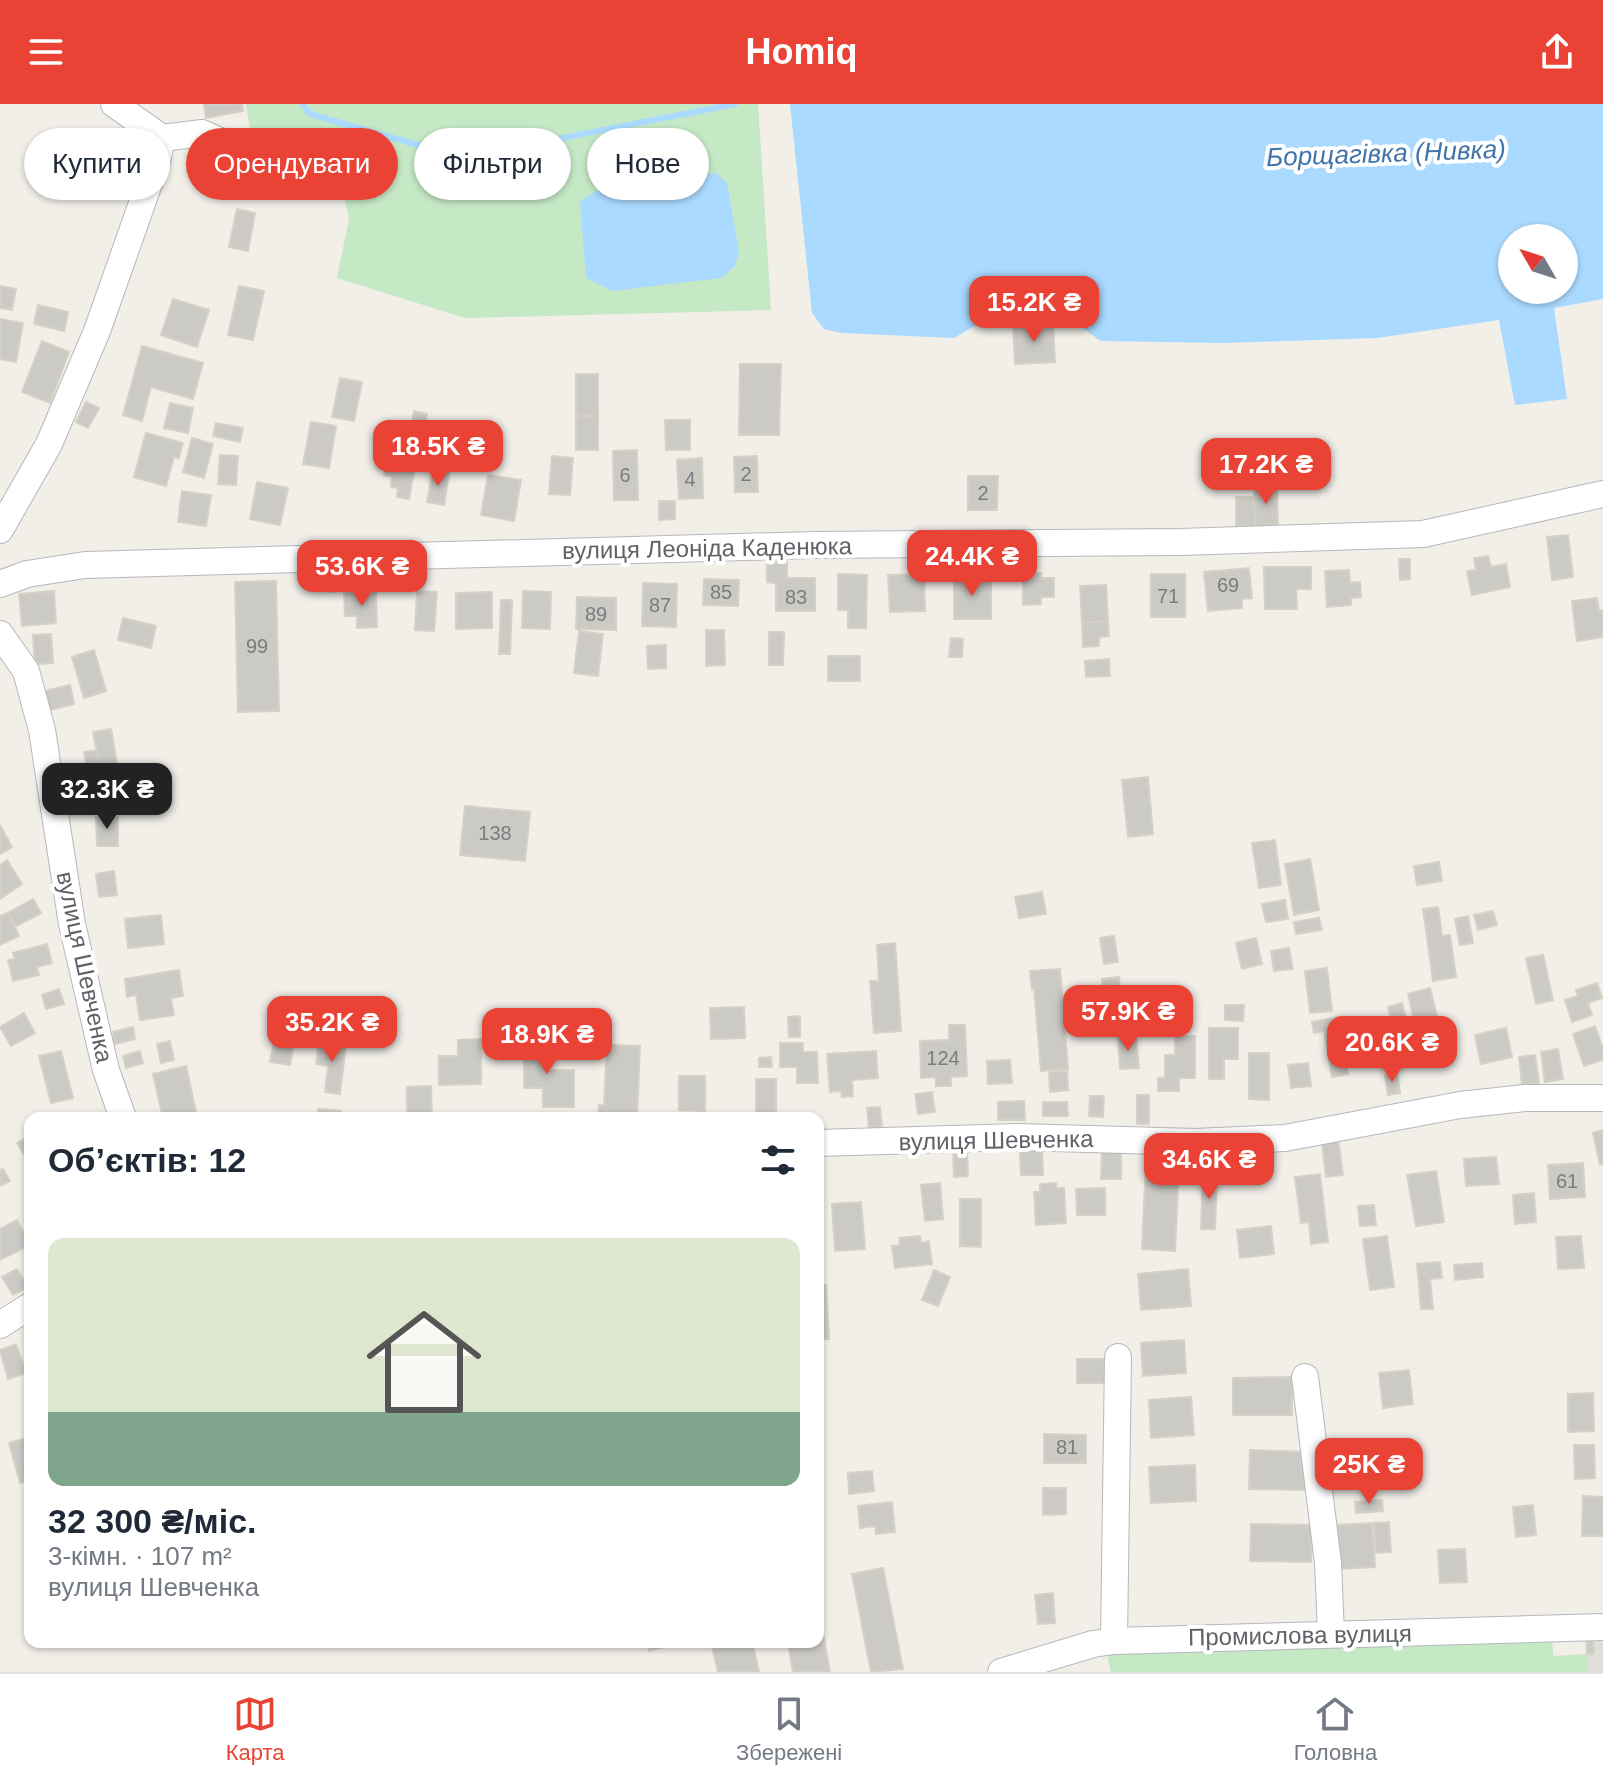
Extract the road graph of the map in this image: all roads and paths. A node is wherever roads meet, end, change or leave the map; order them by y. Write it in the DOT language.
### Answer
graph roads {
  1 [pos="114,104"];
  2 [pos="148,128"];
  3 [pos="143,200"];
  4 [pos="1603,494"];
  5 [pos="0,530"];
  6 [pos="0,584"];
  7 [pos="0,634"];
  8 [pos="1603,1098"];
  9 [pos="121,1112"];
  10 [pos="824,1143"];
  11 [pos="24,1310"];
  12 [pos="0,1325"];
  13 [pos="1118,1357"];
  14 [pos="1305,1377"];
  15 [pos="1603,1627"];
  16 [pos="1331,1634"];
  17 [pos="1114,1641"];
  18 [pos="1001,1672"];
  1 -- 2 [label="street"];
  3 -- 5 [label="street"];
  4 -- 6 [label="street, вулиця Леоніда Каденюка"];
  7 -- 9 [label="street, вулиця Шевченка"];
  8 -- 10 [label="street, вулиця Шевченка"];
  11 -- 12 [label="street"];
  13 -- 17 [label="street"];
  14 -- 16 [label="street"];
  15 -- 16 [label="street, Промислова вулиця"];
  16 -- 17 [label="street, Промислова вулиця"];
  17 -- 18 [label="street, Промислова вулиця"];
}
